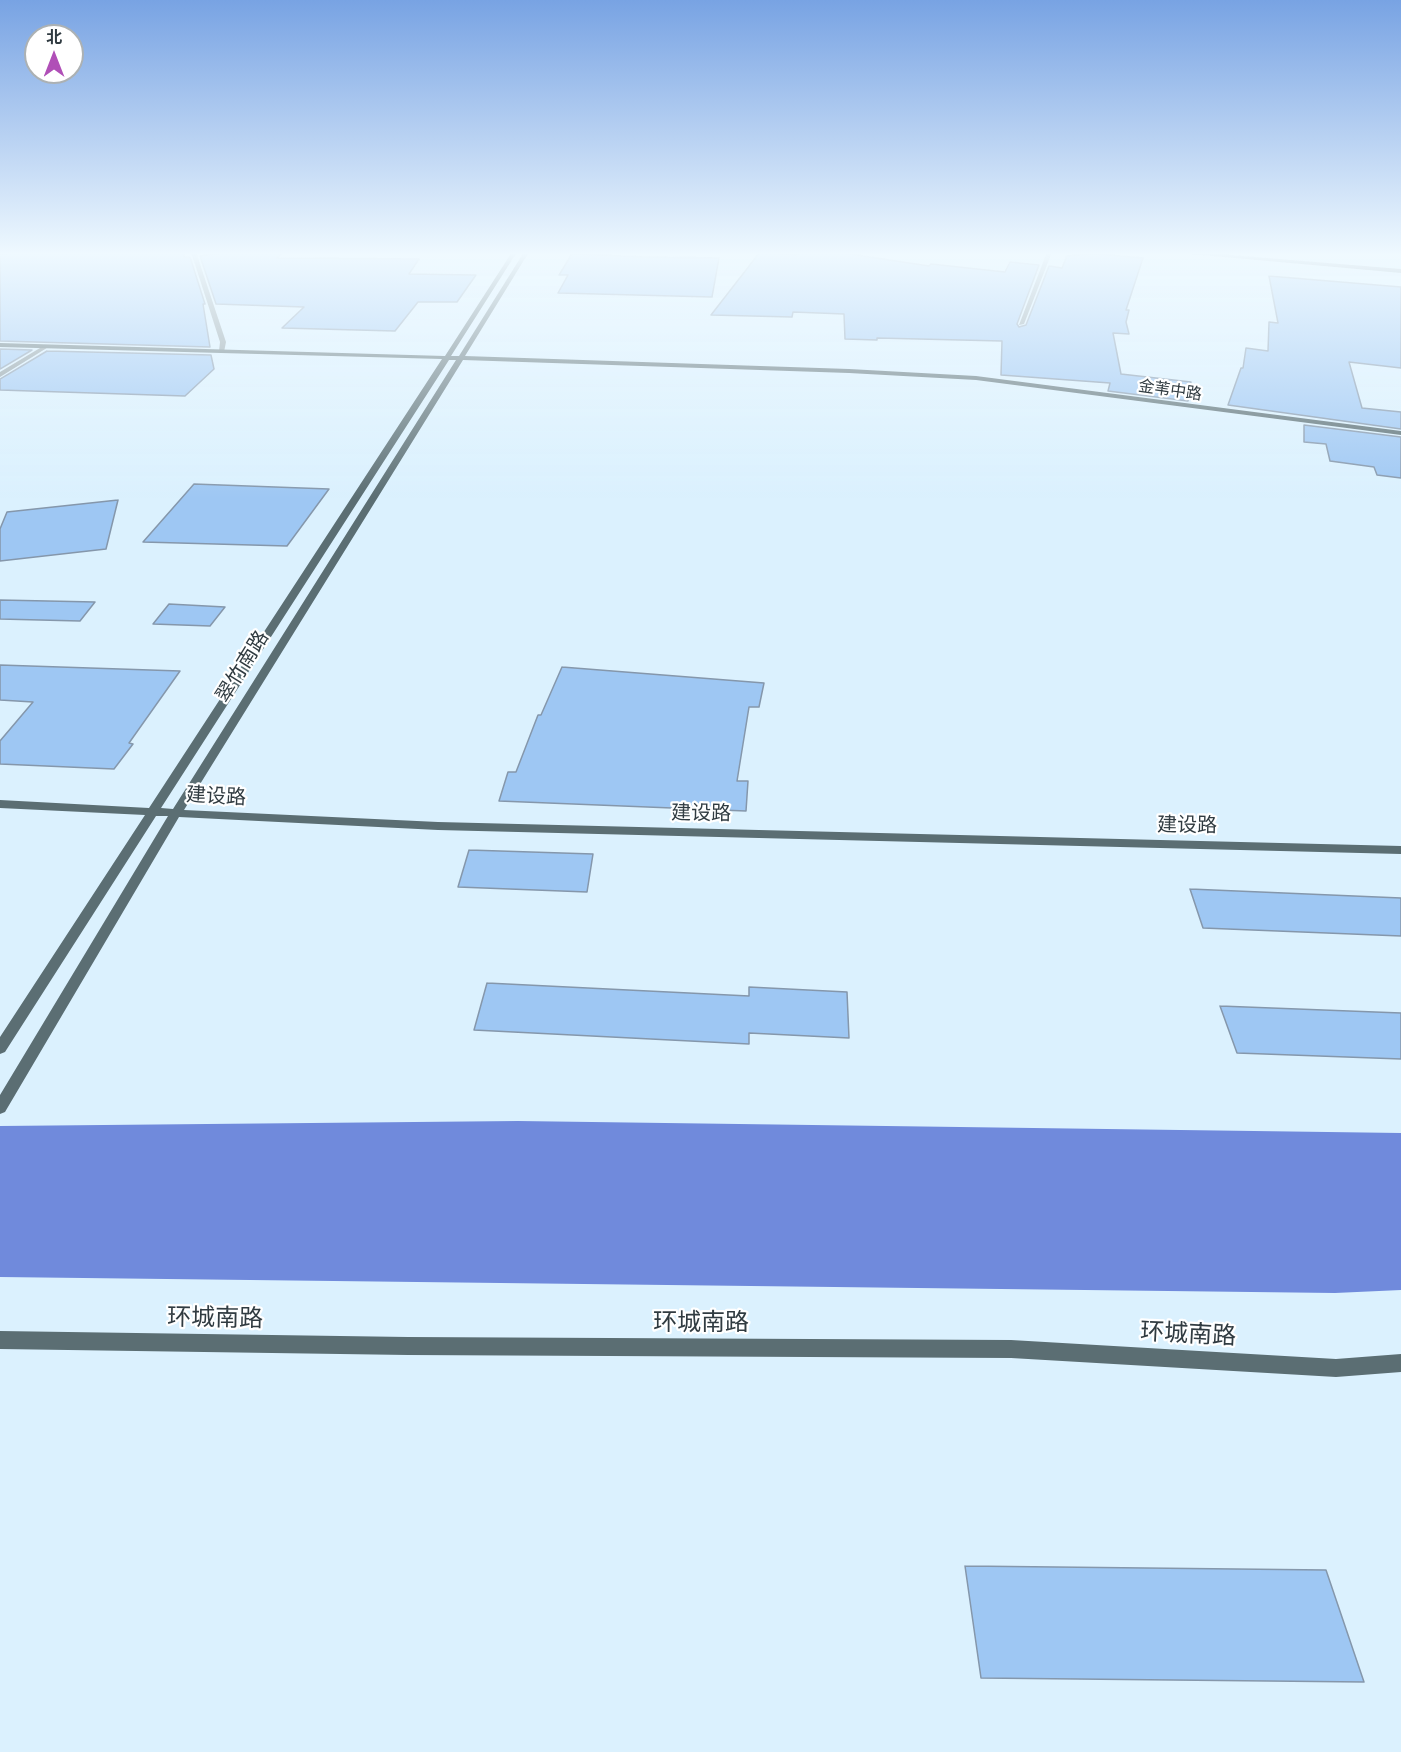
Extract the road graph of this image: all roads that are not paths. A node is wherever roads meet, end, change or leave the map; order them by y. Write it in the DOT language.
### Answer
graph roads {
  1 [pos="220,334"];
  2 [pos="463,334"];
  3 [pos="475,334"];
  4 [pos="0,345"];
  5 [pos="46,346"];
  6 [pos="222,351"];
  7 [pos="447,358"];
  8 [pos="460,358"];
  9 [pos="0,375"];
  10 [pos="1401,434"];
  11 [pos="0,804"];
  12 [pos="154,811"];
  13 [pos="176,813"];
  14 [pos="1401,850"];
  15 [pos="0,1048"];
  16 [pos="1,1107"];
  17 [pos="0,1340"];
  18 [pos="1401,1363"];
  1 -- 6 [label="street"];
  2 -- 7 [label="main road, 翠竹南路"];
  3 -- 8 [label="main road, 翠竹南路"];
  4 -- 5 [label="main road, 金苇中路"];
  5 -- 6 [label="main road, 金苇中路"];
  5 -- 9 [label="street"];
  6 -- 7 [label="main road, 金苇中路"];
  7 -- 8 [label="main road, 金苇中路"];
  7 -- 12 [label="main road, 翠竹南路"];
  8 -- 10 [label="main road, 金苇中路"];
  8 -- 13 [label="main road, 翠竹南路"];
  11 -- 12 [label="main road, 建设路"];
  12 -- 13 [label="main road, 建设路"];
  12 -- 15 [label="main road, 翠竹南路"];
  13 -- 14 [label="main road, 建设路"];
  13 -- 16 [label="main road, 翠竹南路"];
  17 -- 18 [label="main road, 环城南路"];
}
